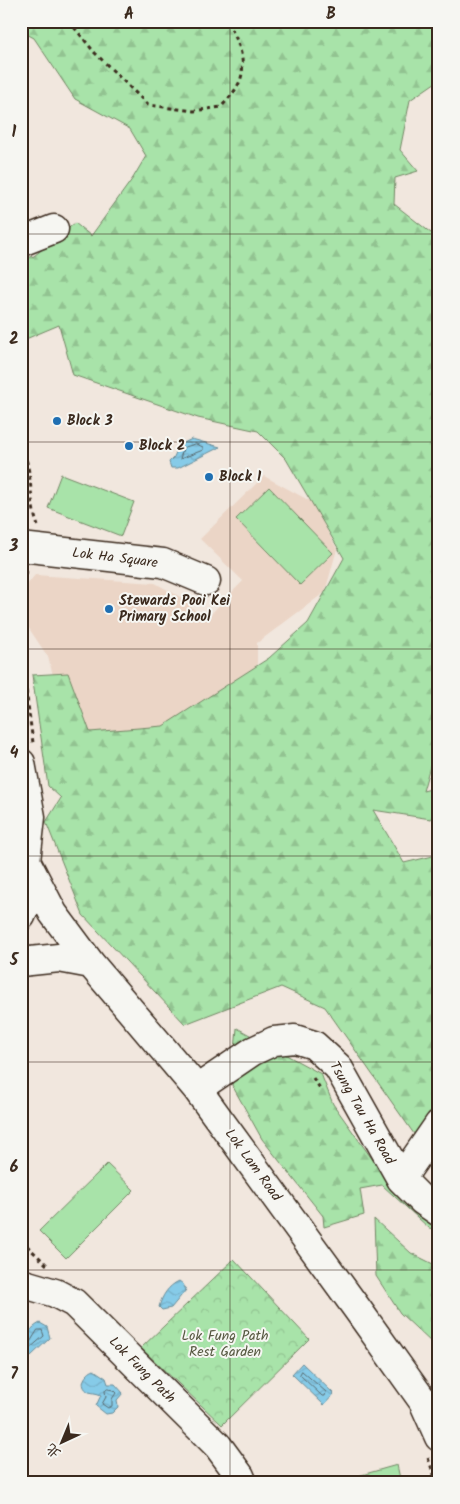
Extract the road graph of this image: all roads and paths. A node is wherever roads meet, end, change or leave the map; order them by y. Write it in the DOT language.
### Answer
graph roads {
  1 [pos="69,21"];
  2 [pos="226,21"];
  3 [pos="54,229"];
  4 [pos="21,242"];
  5 [pos="21,547"];
  6 [pos="206,581"];
  7 [pos="21,651"];
  8 [pos="27,756"];
  9 [pos="23,848"];
  10 [pos="21,916"];
  11 [pos="21,962"];
  12 [pos="91,964"];
  13 [pos="308,1071"];
  14 [pos="197,1089"];
  15 [pos="323,1092"];
  16 [pos="439,1124"];
  17 [pos="401,1179"];
  18 [pos="439,1212"];
  19 [pos="21,1283"];
  20 [pos="431,1397"];
  21 [pos="439,1437"];
  22 [pos="242,1483"];
  1 -- 2 [label="path"];
  3 -- 4 [label="street"];
  5 -- 6 [label="street, Lok Ha Square"];
  7 -- 8 [label="path"];
  8 -- 9 [label="street"];
  9 -- 10 [label="street"];
  9 -- 12 [label="street, Lok Lam Road"];
  11 -- 12 [label="street"];
  12 -- 14 [label="street, Lok Lam Road"];
  13 -- 15 [label="path"];
  14 -- 17 [label="street, Tsung Tau Ha Road"];
  14 -- 20 [label="street, Lok Lam Road"];
  16 -- 17 [label="street"];
  17 -- 18 [label="street, Tsung Tau Ha Road"];
  19 -- 22 [label="street, Lok Fung Path"];
  20 -- 21 [label="street, Lok Lam Road"];
}
